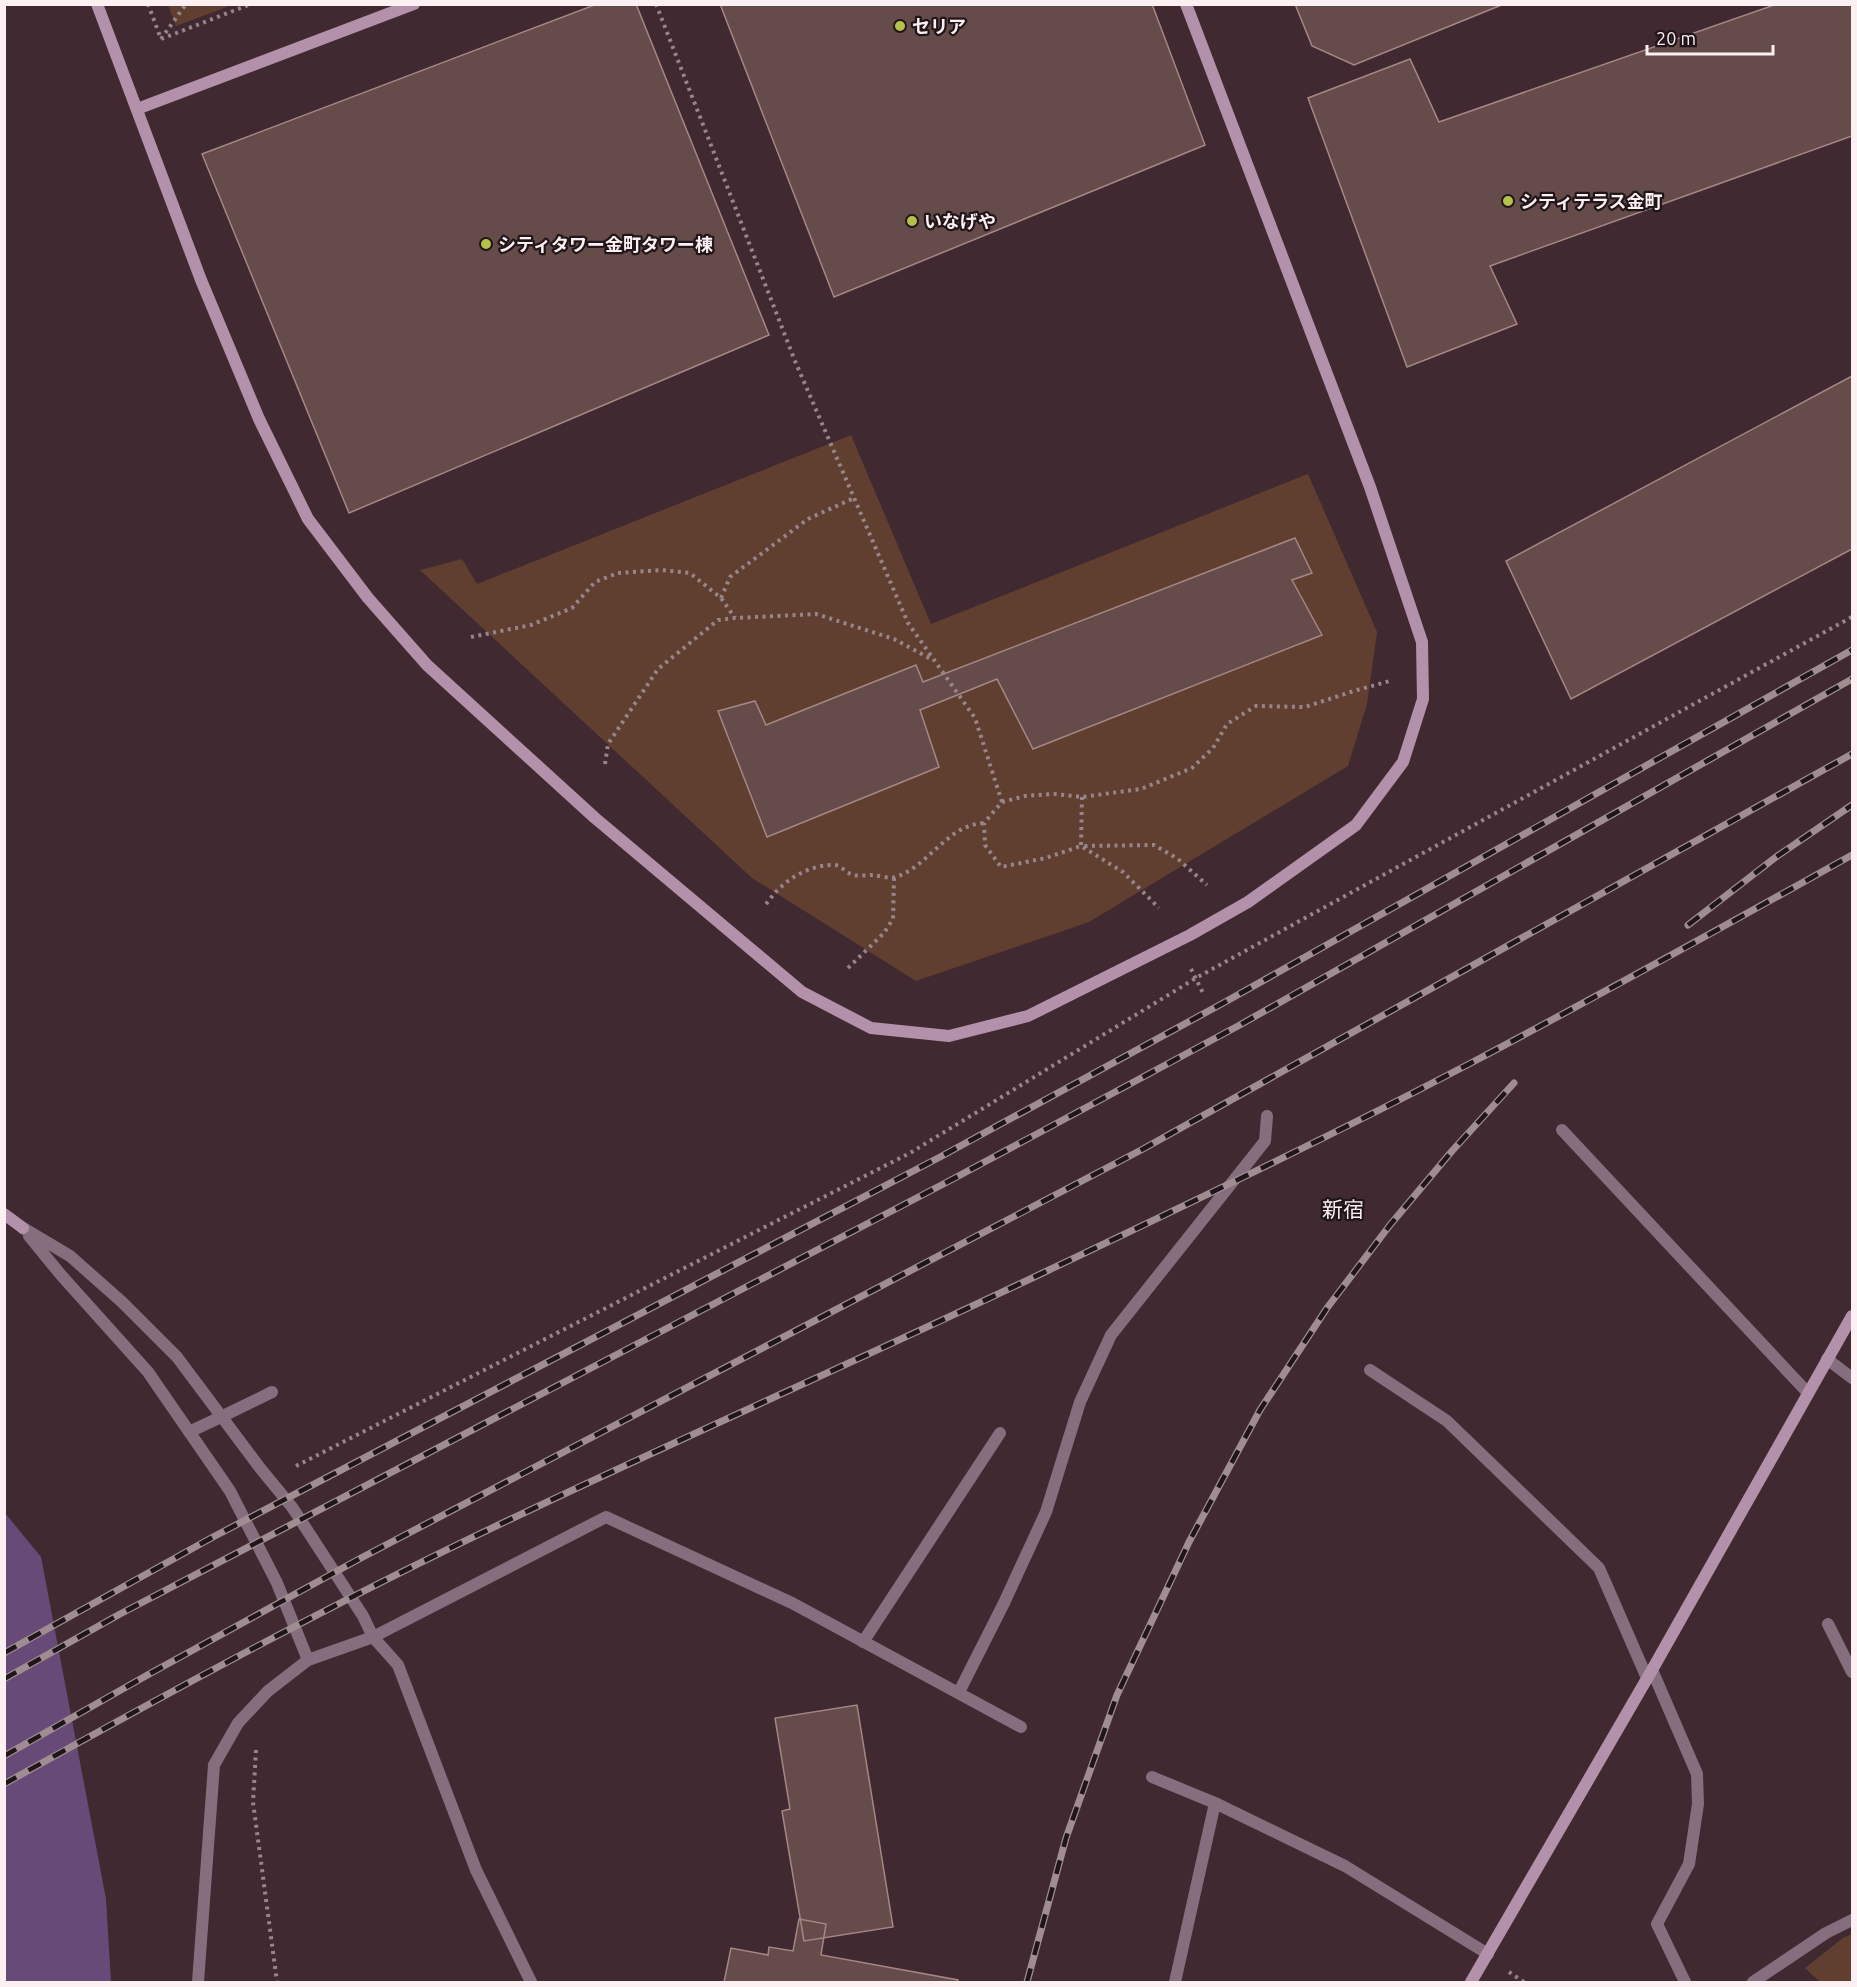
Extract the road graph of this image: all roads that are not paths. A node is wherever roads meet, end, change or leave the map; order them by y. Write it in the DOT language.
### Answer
graph roads {
  1 [pos="97,4"];
  2 [pos="414,4"];
  3 [pos="1186,4"];
  4 [pos="137,109"];
  5 [pos="1267,1116"];
  6 [pos="1562,1130"];
  7 [pos="4,1214"];
  8 [pos="23,1228"];
  9 [pos="1852,1316"];
  10 [pos="1827,1359"];
  11 [pos="1370,1370"];
  12 [pos="1852,1377"];
  13 [pos="272,1392"];
  14 [pos="1808,1393"];
  15 [pos="223,1416"];
  16 [pos="189,1432"];
  17 [pos="1000,1433"];
  18 [pos="1828,1624"];
  19 [pos="373,1637"];
  20 [pos="863,1642"];
  21 [pos="308,1659"];
  22 [pos="1852,1672"];
  23 [pos="1650,1674"];
  24 [pos="959,1692"];
  25 [pos="1021,1727"];
  26 [pos="1152,1777"];
  27 [pos="1215,1803"];
  28 [pos="1852,1920"];
  29 [pos="1488,1954"];
  30 [pos="198,1983"];
  31 [pos="531,1983"];
  32 [pos="1175,1983"];
  33 [pos="1471,1983"];
  34 [pos="1684,1983"];
  35 [pos="1753,1983"];
  1 -- 4 [label="street"];
  2 -- 4 [label="street"];
  3 -- 4 [label="street"];
  5 -- 24 [label="street"];
  6 -- 14 [label="street"];
  7 -- 8 [label="street"];
  8 -- 15 [label="street"];
  8 -- 16 [label="street"];
  9 -- 10 [label="street"];
  10 -- 12 [label="street"];
  10 -- 14 [label="street"];
  11 -- 23 [label="street"];
  13 -- 15 [label="street"];
  14 -- 23 [label="street"];
  15 -- 16 [label="street"];
  15 -- 19 [label="street"];
  16 -- 21 [label="street"];
  17 -- 20 [label="street"];
  18 -- 22 [label="street"];
  19 -- 20 [label="street"];
  19 -- 21 [label="street"];
  19 -- 31 [label="street"];
  20 -- 24 [label="street"];
  21 -- 30 [label="street"];
  23 -- 29 [label="street"];
  23 -- 34 [label="street"];
  24 -- 25 [label="street"];
  26 -- 27 [label="street"];
  27 -- 29 [label="street"];
  27 -- 32 [label="street"];
  28 -- 35 [label="street"];
  29 -- 33 [label="street"];
}
